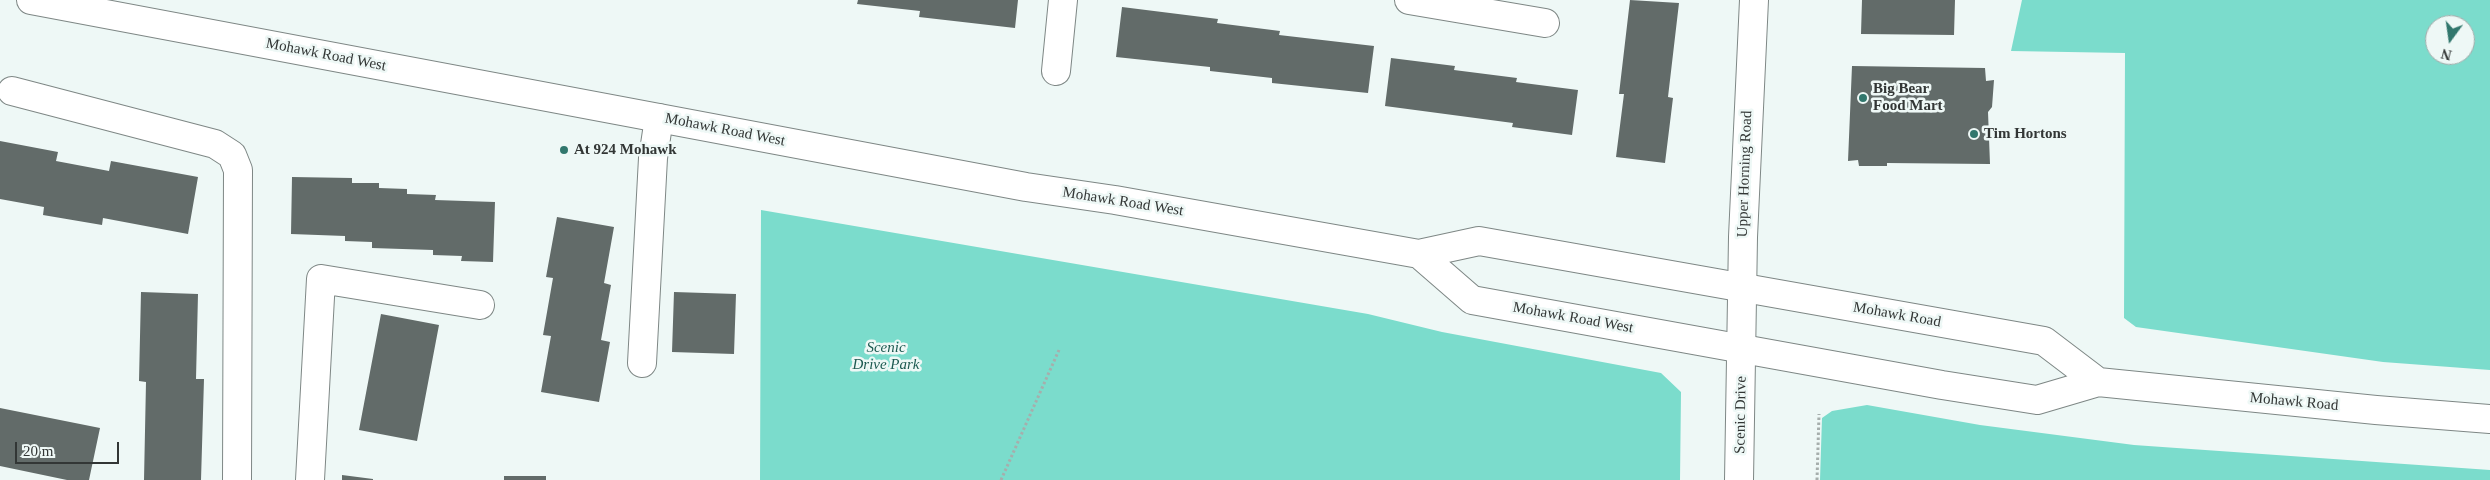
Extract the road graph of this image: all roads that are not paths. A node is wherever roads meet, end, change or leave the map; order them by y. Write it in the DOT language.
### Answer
graph roads {
  1 [pos="31,0"];
  2 [pos="1063,0"];
  3 [pos="1410,0"];
  4 [pos="1754,0"];
  5 [pos="1437,3"];
  6 [pos="1545,23"];
  7 [pos="1056,71"];
  8 [pos="12,91"];
  9 [pos="659,118"];
  10 [pos="1419,254"];
  11 [pos="1742,288"];
  12 [pos="480,305"];
  13 [pos="1742,349"];
  14 [pos="642,363"];
  15 [pos="2098,382"];
  16 [pos="2490,419"];
  17 [pos="237,480"];
  18 [pos="310,480"];
  19 [pos="1739,480"];
  1 -- 9 [label="main road, Mohawk Road West"];
  2 -- 7 [label="main road"];
  3 -- 5 [label="main road"];
  4 -- 11 [label="main road, Upper Horning Road"];
  5 -- 6 [label="main road"];
  8 -- 17 [label="main road"];
  9 -- 10 [label="main road, Mohawk Road West"];
  9 -- 14 [label="main road"];
  10 -- 11 [label="main road, Mohawk Road West"];
  10 -- 13 [label="main road, Mohawk Road West"];
  11 -- 13 [label="main road, Upper Horning Road"];
  11 -- 15 [label="main road, Mohawk Road"];
  12 -- 18 [label="main road"];
  13 -- 15 [label="main road, Mohawk Road"];
  13 -- 19 [label="main road, Scenic Drive"];
  15 -- 16 [label="main road, Mohawk Road"];
}
